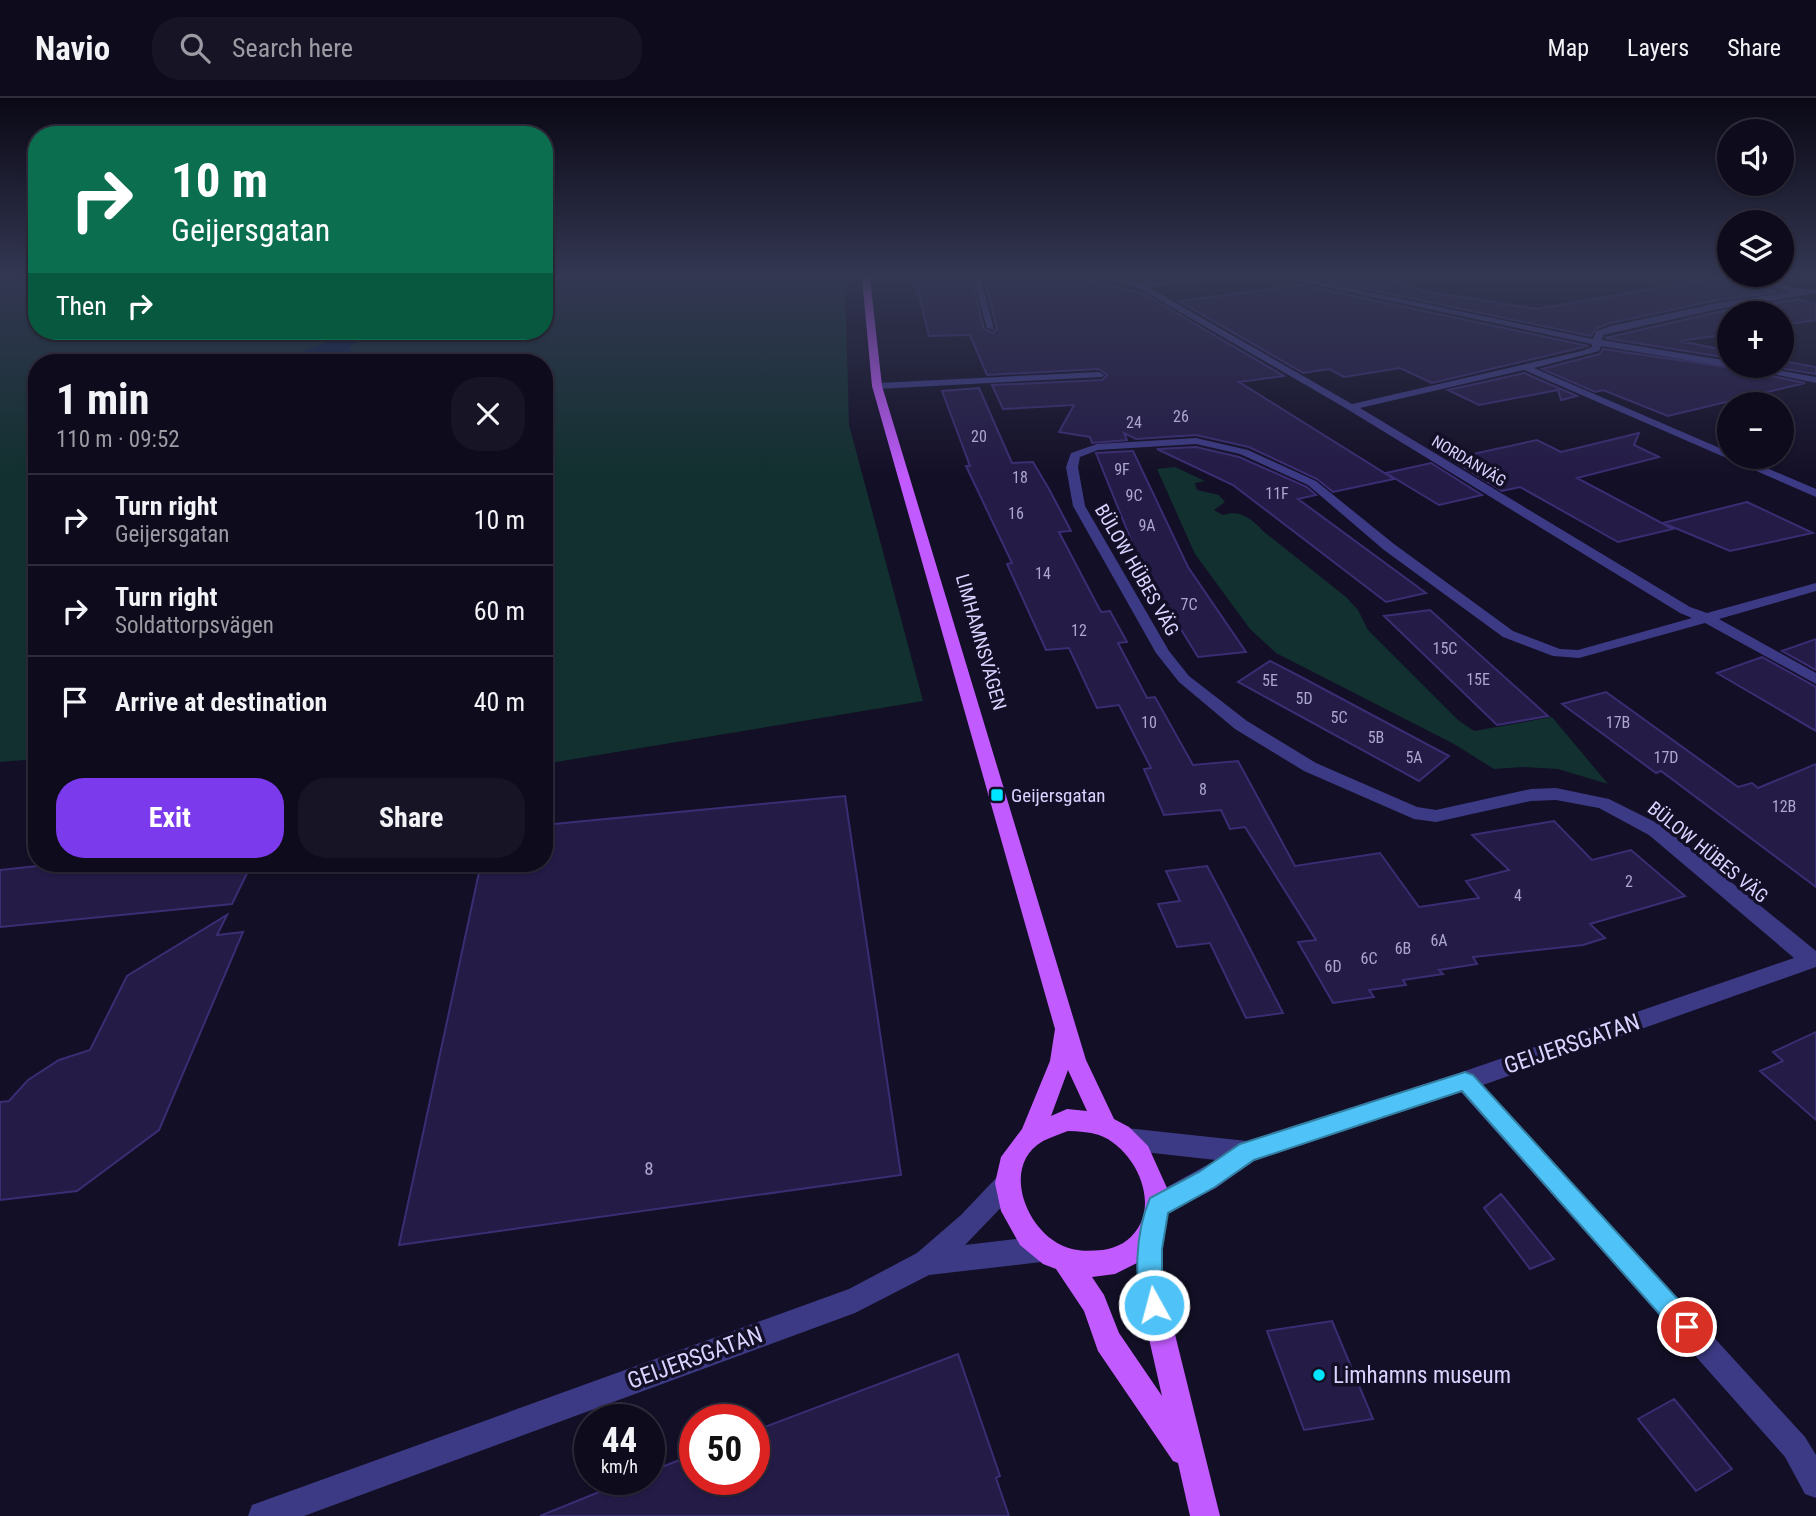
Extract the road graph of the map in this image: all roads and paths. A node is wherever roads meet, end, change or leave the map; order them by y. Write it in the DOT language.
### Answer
graph roads {
  1 [pos="873,344"];
  2 [pos="1242,344"];
  3 [pos="1596,344"];
  4 [pos="1609,344"];
  5 [pos="1717,362"];
  6 [pos="1523,366"];
  7 [pos="1099,375"];
  8 [pos="1794,376"];
  9 [pos="1816,380"];
  10 [pos="877,386"];
  11 [pos="1351,407"];
  12 [pos="1717,450"];
  13 [pos="1759,469"];
  14 [pos="1816,494"];
  15 [pos="1816,587"];
  16 [pos="1709,619"];
  17 [pos="1816,679"];
  18 [pos="1813,960"];
  19 [pos="1064,1017"];
  20 [pos="1465,1081"];
  21 [pos="1105,1126"];
  22 [pos="1033,1131"];
  23 [pos="1126,1139"];
  24 [pos="1247,1152"];
  25 [pos="1007,1184"];
  26 [pos="1155,1218"];
  27 [pos="1053,1255"];
  28 [pos="926,1262"];
  29 [pos="1189,1459"];
  30 [pos="1816,1483"];
  31 [pos="290,1511"];
  32 [pos="262,1516"];
  33 [pos="1205,1516"];
  1 -- 10 [label="main road, LIMHAMNSVÄGEN"];
  2 -- 11 [label="street, NORDANVÄG"];
  3 -- 6 [label="street"];
  4 -- 5 [label="street"];
  6 -- 11 [label="street"];
  6 -- 12 [label="street"];
  7 -- 10 [label="street"];
  8 -- 9 [label="street"];
  10 -- 19 [label="main road, LIMHAMNSVÄGEN"];
  11 -- 16 [label="street, NORDANVÄG"];
  13 -- 14 [label="street"];
  15 -- 16 [label="street"];
  16 -- 17 [label="street, NORDANVÄG"];
  16 -- 18 [label="street, BÜLOW HÜBES VÄG"];
  18 -- 20 [label="street, GEIJERSGATAN"];
  19 -- 21 [label="main road, LIMHAMNSVÄGEN"];
  19 -- 22 [label="main road, LIMHAMNSVÄGEN"];
  20 -- 24 [label="street, GEIJERSGATAN"];
  20 -- 30 [label="street"];
  21 -- 22 [label="main road"];
  21 -- 23 [label="main road"];
  22 -- 25 [label="main road"];
  23 -- 24 [label="street, GEIJERSGATAN"];
  23 -- 26 [label="main road"];
  24 -- 26 [label="street, GEIJERSGATAN"];
  25 -- 27 [label="main road"];
  25 -- 28 [label="street, GEIJERSGATAN"];
  26 -- 27 [label="main road"];
  26 -- 29 [label="main road"];
  27 -- 28 [label="street, GEIJERSGATAN"];
  27 -- 29 [label="main road"];
  28 -- 31 [label="street, GEIJERSGATAN"];
  29 -- 33 [label="main road"];
  31 -- 32 [label="street, GEIJERSGATAN"];
}
